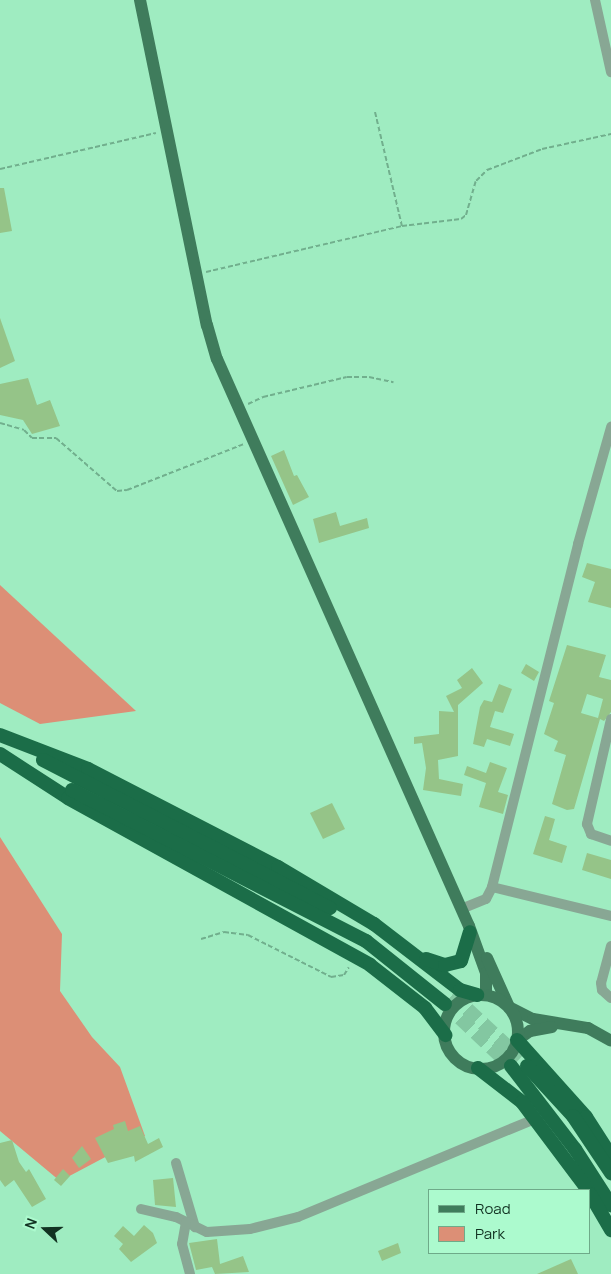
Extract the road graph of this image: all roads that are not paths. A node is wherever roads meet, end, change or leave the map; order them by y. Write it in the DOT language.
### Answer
graph roads {
  1 [pos="140,0"];
  2 [pos="595,0"];
  3 [pos="611,72"];
  4 [pos="611,427"];
  5 [pos="611,719"];
  6 [pos="0,736"];
  7 [pos="0,754"];
  8 [pos="611,841"];
  9 [pos="492,887"];
  10 [pos="461,910"];
  11 [pos="611,916"];
  12 [pos="469,929"];
  13 [pos="611,946"];
  14 [pos="415,954"];
  15 [pos="481,995"];
  16 [pos="611,998"];
  17 [pos="508,1007"];
  18 [pos="582,1026"];
  19 [pos="445,1035"];
  20 [pos="517,1040"];
  21 [pos="611,1041"];
  22 [pos="478,1068"];
  23 [pos="535,1119"];
  24 [pos="611,1156"];
  25 [pos="176,1163"];
  26 [pos="611,1173"];
  27 [pos="587,1189"];
  28 [pos="591,1196"];
  29 [pos="611,1205"];
  30 [pos="141,1208"];
  31 [pos="190,1225"];
  32 [pos="611,1230"];
  33 [pos="190,1274"];
  1 -- 10 [label="main road"];
  2 -- 3 [label="street"];
  4 -- 9 [label="street"];
  5 -- 8 [label="street"];
  6 -- 7 [label="highway"];
  6 -- 14 [label="highway"];
  7 -- 19 [label="highway"];
  9 -- 10 [label="street"];
  9 -- 11 [label="street"];
  10 -- 12 [label="main road"];
  12 -- 14 [label="highway"];
  12 -- 15 [label="main road"];
  12 -- 17 [label="main road"];
  13 -- 16 [label="street"];
  14 -- 15 [label="highway"];
  15 -- 17 [label="main road"];
  15 -- 19 [label="main road"];
  17 -- 18 [label="main road"];
  17 -- 20 [label="main road"];
  18 -- 20 [label="main road"];
  18 -- 21 [label="main road"];
  19 -- 22 [label="main road"];
  20 -- 22 [label="main road"];
  20 -- 24 [label="highway"];
  22 -- 23 [label="highway"];
  23 -- 27 [label="highway"];
  23 -- 31 [label="street"];
  25 -- 31 [label="street"];
  26 -- 29 [label="highway"];
  28 -- 32 [label="highway"];
  30 -- 31 [label="street"];
  31 -- 33 [label="street"];
}
